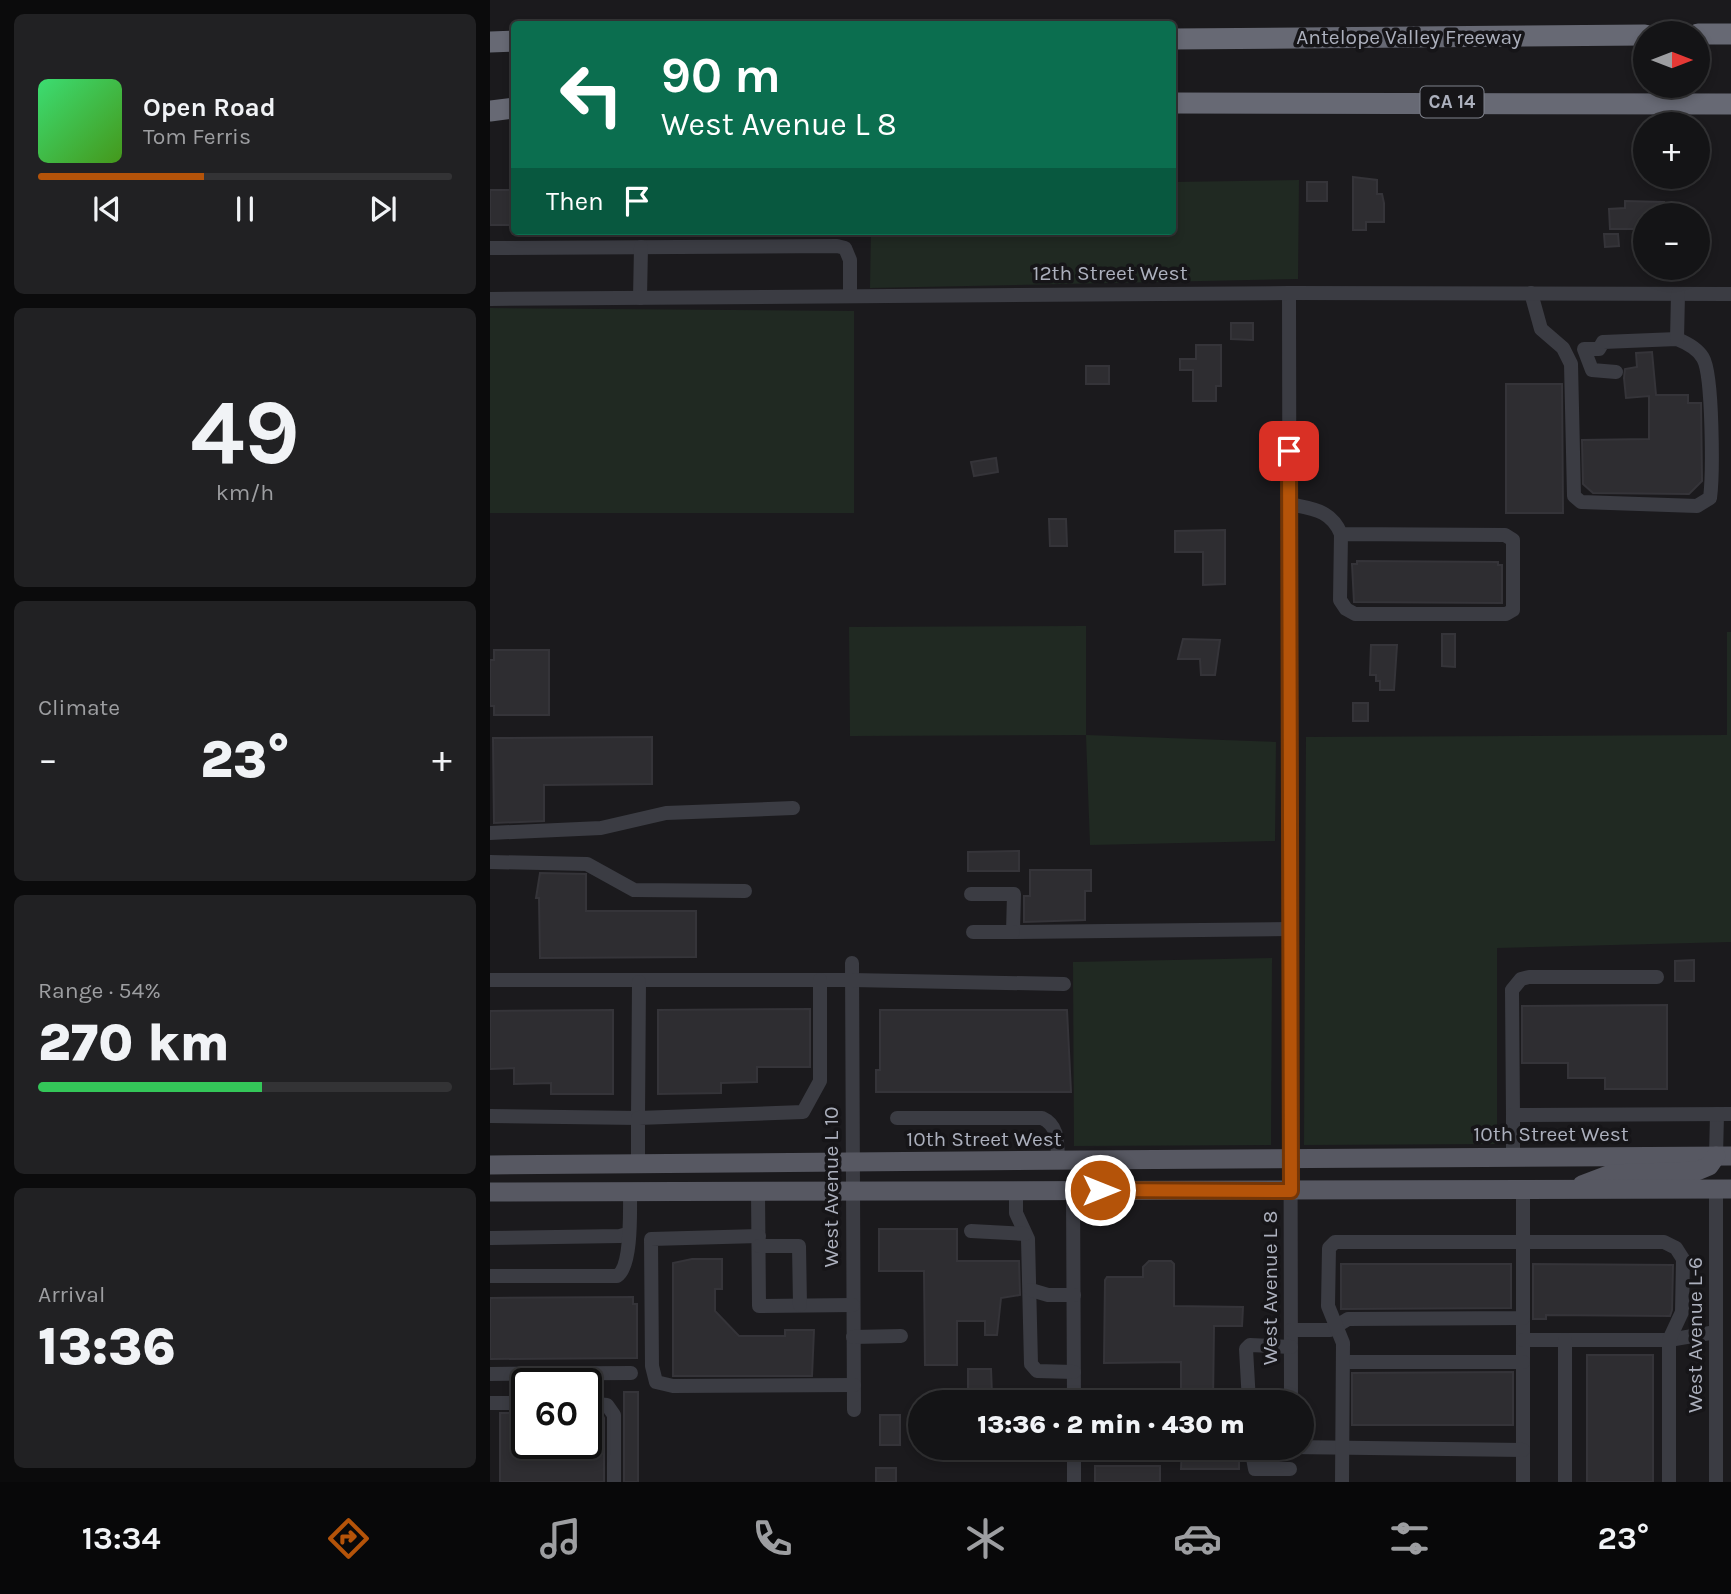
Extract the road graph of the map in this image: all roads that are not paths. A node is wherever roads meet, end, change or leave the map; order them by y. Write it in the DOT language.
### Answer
graph roads {
  1 [pos="1710,34"];
  2 [pos="1731,34"];
  3 [pos="1633,35"];
  4 [pos="1176,38"];
  5 [pos="490,41"];
  6 [pos="511,41"];
  7 [pos="1176,103"];
  8 [pos="490,104"];
  9 [pos="1731,104"];
  10 [pos="511,106"];
  11 [pos="511,107"];
  12 [pos="490,111"];
  13 [pos="641,247"];
  14 [pos="490,248"];
  15 [pos="1289,293"];
  16 [pos="1531,293"];
  17 [pos="1678,294"];
  18 [pos="1731,294"];
  19 [pos="850,296"];
  20 [pos="640,298"];
  21 [pos="490,299"];
  22 [pos="1677,339"];
  23 [pos="1563,348"];
  24 [pos="1586,349"];
  25 [pos="1616,372"];
  26 [pos="1289,504"];
  27 [pos="1341,534"];
  28 [pos="793,808"];
  29 [pos="490,833"];
  30 [pos="490,862"];
  31 [pos="745,891"];
  32 [pos="971,894"];
  33 [pos="1290,929"];
  34 [pos="973,932"];
  35 [pos="1013,932"];
  36 [pos="852,963"];
  37 [pos="1657,977"];
  38 [pos="490,980"];
  39 [pos="852,980"];
  40 [pos="820,981"];
  41 [pos="639,982"];
  42 [pos="1064,984"];
  43 [pos="1724,1114"];
  44 [pos="1513,1115"];
  45 [pos="490,1116"];
  46 [pos="638,1118"];
  47 [pos="897,1118"];
  48 [pos="1291,1156"];
  49 [pos="1724,1156"];
  50 [pos="1513,1157"];
  51 [pos="1183,1159"];
  52 [pos="852,1162"];
  53 [pos="1058,1162"];
  54 [pos="638,1164"];
  55 [pos="490,1165"];
  56 [pos="1726,1185"];
  57 [pos="1523,1189"];
  58 [pos="1569,1189"];
  59 [pos="852,1190"];
  60 [pos="1073,1190"];
  61 [pos="1016,1191"];
  62 [pos="1291,1191"];
  63 [pos="490,1192"];
  64 [pos="630,1192"];
  65 [pos="758,1192"];
  66 [pos="971,1231"];
  67 [pos="627,1234"];
  68 [pos="1025,1234"];
  69 [pos="490,1238"];
  70 [pos="758,1241"];
  71 [pos="1523,1242"];
  72 [pos="490,1276"];
  73 [pos="1031,1290"];
  74 [pos="1074,1295"];
  75 [pos="800,1305"];
  76 [pos="853,1305"];
  77 [pos="1523,1318"];
  78 [pos="1336,1326"];
  79 [pos="1291,1330"];
  80 [pos="1716,1332"];
  81 [pos="901,1336"];
  82 [pos="853,1337"];
  83 [pos="1523,1340"];
  84 [pos="1565,1340"];
  85 [pos="1669,1340"];
  86 [pos="1291,1347"];
  87 [pos="1343,1362"];
  88 [pos="1523,1363"];
  89 [pos="1074,1372"];
  90 [pos="631,1373"];
  91 [pos="490,1374"];
  92 [pos="853,1385"];
  93 [pos="1074,1390"];
  94 [pos="1248,1390"];
  95 [pos="1291,1390"];
  96 [pos="490,1403"];
  97 [pos="511,1403"];
  98 [pos="602,1405"];
  99 [pos="854,1410"];
  100 [pos="1314,1448"];
  101 [pos="1342,1450"];
  102 [pos="1523,1450"];
  103 [pos="1074,1460"];
  104 [pos="1253,1460"];
  105 [pos="1290,1476"];
  106 [pos="614,1482"];
  107 [pos="1074,1482"];
  108 [pos="1342,1482"];
  109 [pos="1523,1482"];
  110 [pos="1565,1482"];
  111 [pos="1669,1482"];
  112 [pos="1716,1482"];
  1 -- 2 [label="highway"];
  3 -- 4 [label="highway, Antelope Valley Freeway"];
  5 -- 6 [label="highway"];
  7 -- 9 [label="highway, CA 14"];
  8 -- 10 [label="highway"];
  11 -- 12 [label="highway"];
  13 -- 14 [label="street"];
  13 -- 19 [label="street"];
  13 -- 20 [label="street"];
  15 -- 16 [label="street, 12th Street West"];
  15 -- 19 [label="street, 12th Street West"];
  15 -- 26 [label="street, West Avenue L 8"];
  16 -- 17 [label="street, 12th Street West"];
  16 -- 23 [label="street"];
  17 -- 18 [label="street, 12th Street West"];
  17 -- 22 [label="street"];
  19 -- 20 [label="street, 12th Street West"];
  20 -- 21 [label="street, 12th Street West"];
  22 -- 23 [label="street"];
  22 -- 24 [label="street"];
  23 -- 24 [label="street"];
  24 -- 25 [label="street"];
  26 -- 27 [label="street"];
  26 -- 33 [label="street, West Avenue L 8"];
  27 -- 27 [label="street"];
  28 -- 29 [label="street"];
  30 -- 31 [label="street"];
  32 -- 35 [label="street"];
  33 -- 35 [label="street"];
  33 -- 48 [label="street, West Avenue L 8"];
  34 -- 35 [label="street"];
  36 -- 39 [label="street, West Avenue L 10"];
  37 -- 44 [label="street"];
  38 -- 41 [label="street"];
  39 -- 40 [label="street"];
  39 -- 42 [label="street"];
  39 -- 52 [label="street, West Avenue L 10"];
  40 -- 41 [label="street"];
  40 -- 46 [label="street"];
  41 -- 46 [label="street"];
  43 -- 44 [label="street"];
  43 -- 49 [label="street"];
  44 -- 50 [label="street"];
  45 -- 46 [label="street"];
  46 -- 54 [label="street"];
  47 -- 53 [label="street"];
  48 -- 50 [label="main road, 10th Street West"];
  48 -- 51 [label="main road, 10th Street West"];
  48 -- 62 [label="street, West Avenue L 8"];
  49 -- 50 [label="main road, 10th Street West"];
  49 -- 58 [label="main road"];
  51 -- 53 [label="main road, 10th Street West"];
  51 -- 60 [label="main road"];
  52 -- 53 [label="main road, 10th Street West"];
  52 -- 54 [label="main road, 10th Street West"];
  52 -- 59 [label="street, West Avenue L 10"];
  54 -- 55 [label="main road, 10th Street West"];
  56 -- 58 [label="main road"];
  56 -- 80 [label="street, West Avenue L-6"];
  57 -- 58 [label="main road"];
  57 -- 62 [label="main road"];
  57 -- 71 [label="street"];
  59 -- 61 [label="main road"];
  59 -- 65 [label="main road"];
  59 -- 76 [label="street, West Avenue L 10"];
  60 -- 61 [label="main road"];
  60 -- 62 [label="main road"];
  60 -- 74 [label="street"];
  61 -- 68 [label="street"];
  62 -- 79 [label="street, West Avenue L 8"];
  63 -- 64 [label="main road"];
  64 -- 65 [label="main road"];
  64 -- 67 [label="street"];
  65 -- 70 [label="street"];
  66 -- 68 [label="street"];
  67 -- 69 [label="street"];
  67 -- 72 [label="street"];
  68 -- 73 [label="street"];
  70 -- 75 [label="street"];
  70 -- 75 [label="street"];
  70 -- 92 [label="street"];
  71 -- 77 [label="street"];
  71 -- 78 [label="street"];
  71 -- 85 [label="street"];
  73 -- 74 [label="street"];
  73 -- 89 [label="street"];
  74 -- 89 [label="street"];
  75 -- 76 [label="street"];
  76 -- 82 [label="street, West Avenue L 10"];
  77 -- 78 [label="street"];
  77 -- 83 [label="street"];
  78 -- 79 [label="street"];
  78 -- 87 [label="street"];
  79 -- 86 [label="street, West Avenue L 8"];
  80 -- 85 [label="street"];
  80 -- 112 [label="street, West Avenue L-6"];
  81 -- 82 [label="street"];
  82 -- 92 [label="street, West Avenue L 10"];
  83 -- 84 [label="street"];
  83 -- 88 [label="street"];
  84 -- 85 [label="street"];
  84 -- 110 [label="street"];
  85 -- 111 [label="street"];
  86 -- 94 [label="street"];
  86 -- 95 [label="street, West Avenue L 8"];
  87 -- 88 [label="street"];
  87 -- 101 [label="street"];
  88 -- 102 [label="street"];
  89 -- 93 [label="street"];
  90 -- 91 [label="street"];
  92 -- 99 [label="street, West Avenue L 10"];
  96 -- 97 [label="street"];
  98 -- 106 [label="street"];
  100 -- 101 [label="street"];
  101 -- 102 [label="street"];
  101 -- 108 [label="street"];
  102 -- 109 [label="street"];
  103 -- 107 [label="street"];
  104 -- 105 [label="street"];
}
